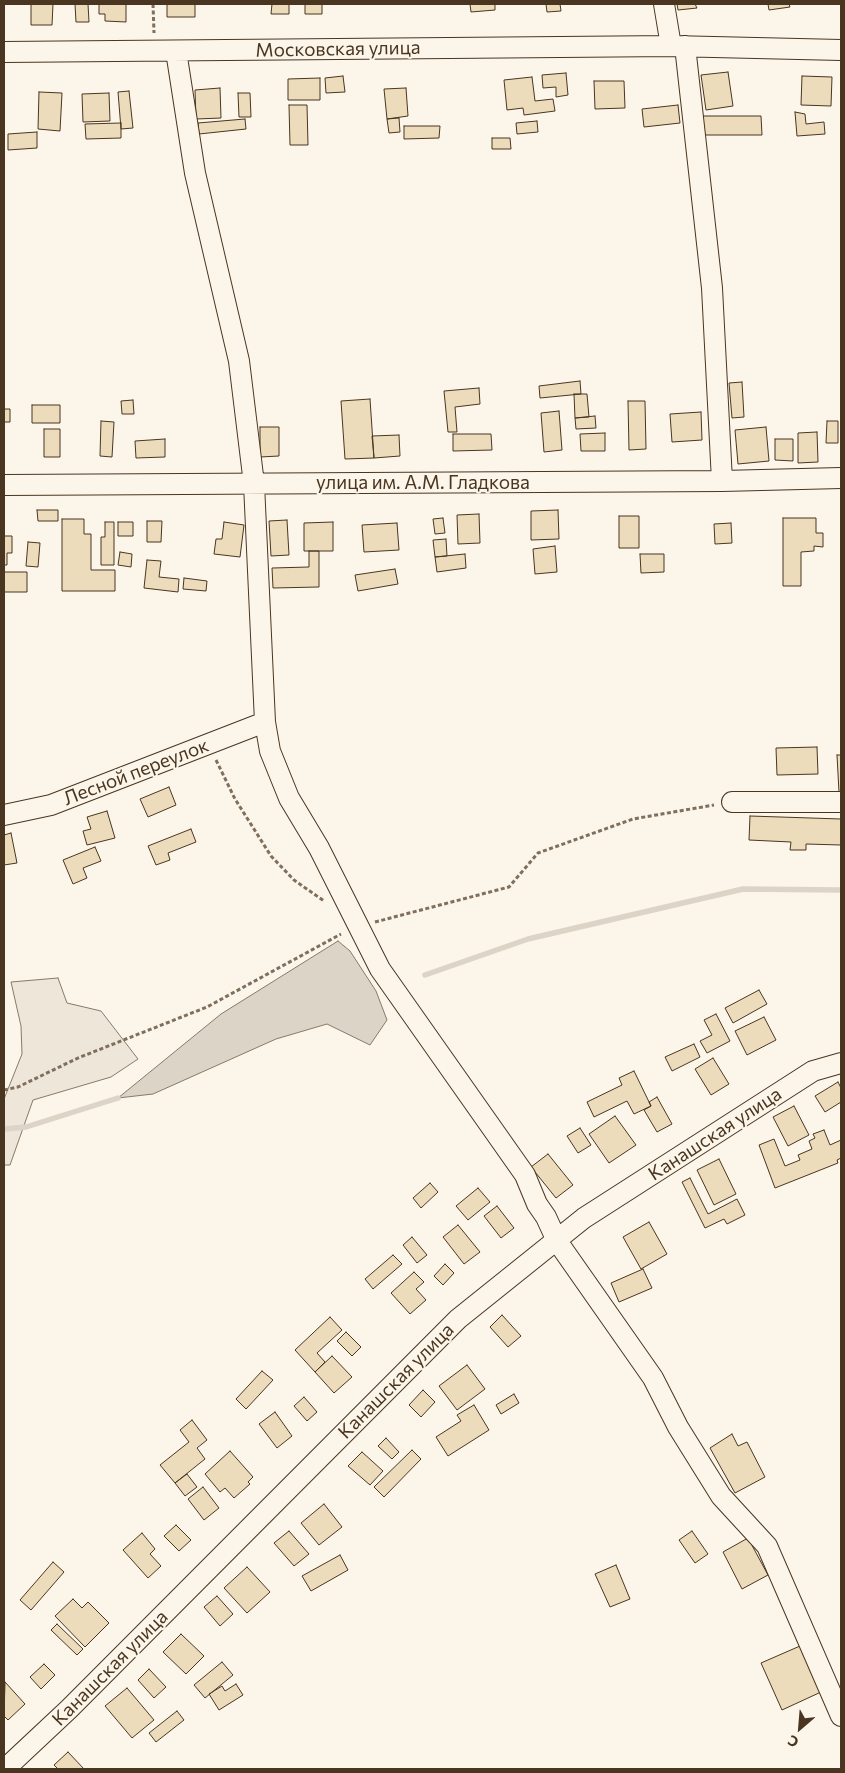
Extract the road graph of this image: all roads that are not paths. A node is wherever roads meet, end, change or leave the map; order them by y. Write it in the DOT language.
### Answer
graph roads {
  1 [pos="664,4"];
  2 [pos="678,46"];
  3 [pos="841,50"];
  4 [pos="176,51"];
  5 [pos="4,52"];
  6 [pos="841,478"];
  7 [pos="722,481"];
  8 [pos="254,484"];
  9 [pos="4,485"];
  10 [pos="265,722"];
  11 [pos="732,802"];
  12 [pos="841,802"];
  13 [pos="4,815"];
  14 [pos="841,1063"];
  15 [pos="557,1241"];
  16 [pos="841,1716"];
  17 [pos="5,1769"];
  1 -- 2 [label="street"];
  2 -- 3 [label="street, Московская улица"];
  2 -- 4 [label="street, Московская улица"];
  2 -- 7 [label="street"];
  4 -- 5 [label="street, Московская улица"];
  4 -- 8 [label="street"];
  6 -- 7 [label="street, улица им. А.М. Гладкова"];
  7 -- 8 [label="street, улица им. А.М. Гладкова"];
  8 -- 9 [label="street, улица им. А.М. Гладкова"];
  8 -- 10 [label="street"];
  10 -- 13 [label="street, Лесной переулок"];
  10 -- 15 [label="street"];
  11 -- 12 [label="street"];
  14 -- 15 [label="street, Канашская улица"];
  15 -- 16 [label="street"];
  15 -- 17 [label="street, Канашская улица"];
}
